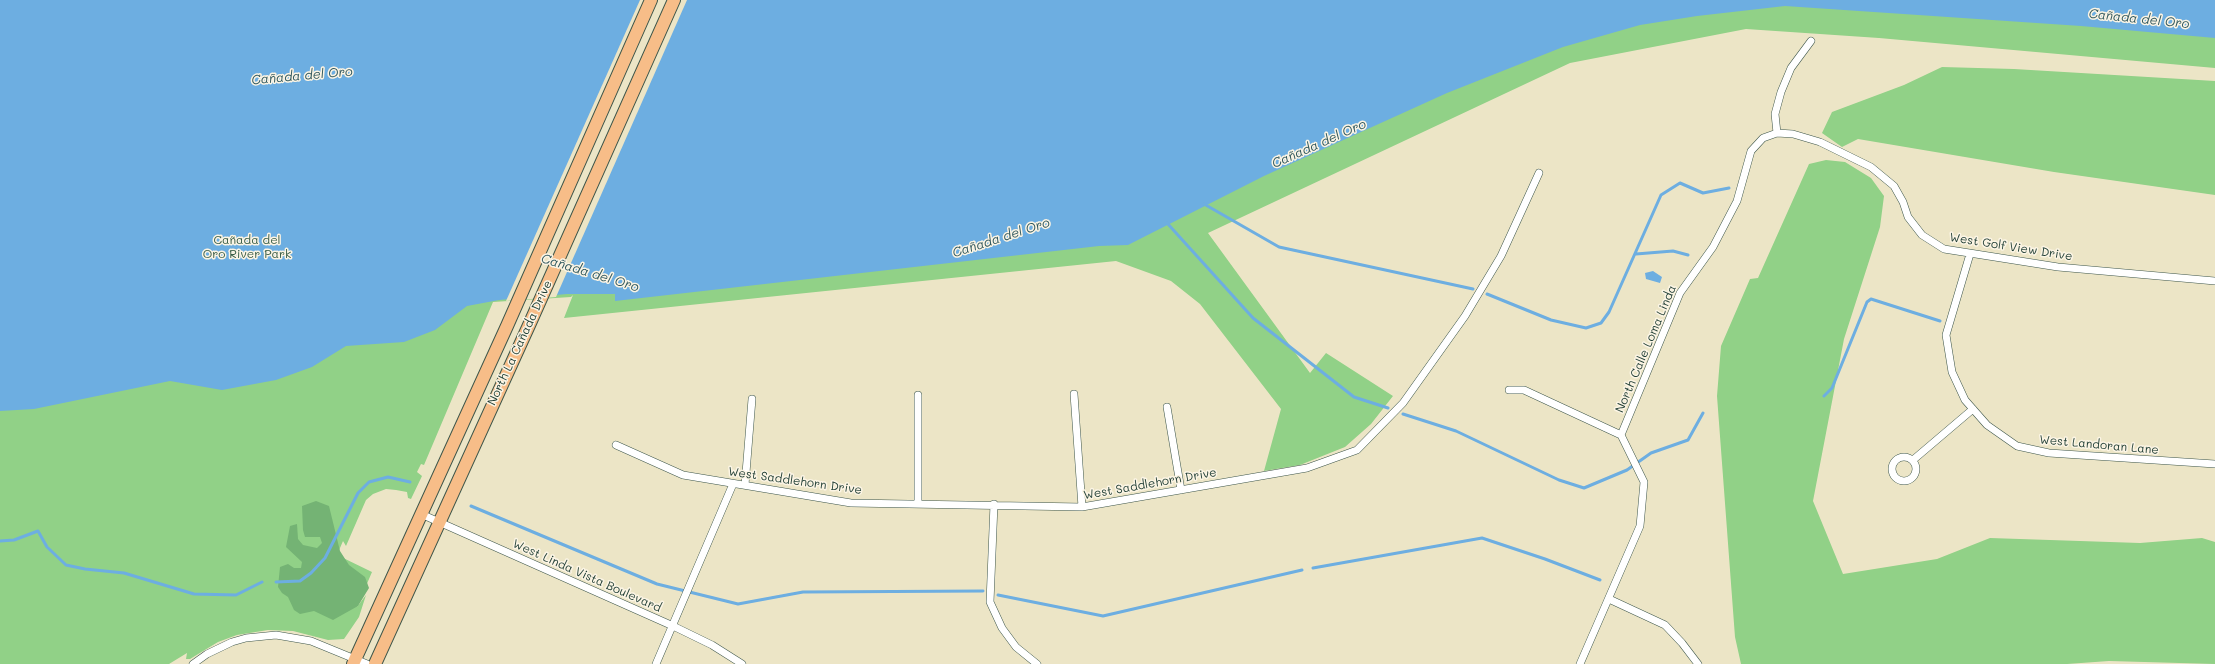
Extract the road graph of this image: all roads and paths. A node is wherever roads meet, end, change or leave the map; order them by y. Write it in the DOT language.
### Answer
graph roads {
  1 [pos="651,0"];
  2 [pos="674,0"];
  3 [pos="1811,41"];
  4 [pos="1777,133"];
  5 [pos="1539,173"];
  6 [pos="1970,254"];
  7 [pos="2215,281"];
  8 [pos="1508,390"];
  9 [pos="1074,394"];
  10 [pos="918,395"];
  11 [pos="752,399"];
  12 [pos="1167,407"];
  13 [pos="1973,409"];
  14 [pos="1622,435"];
  15 [pos="616,445"];
  16 [pos="1913,460"];
  17 [pos="2215,464"];
  18 [pos="733,484"];
  19 [pos="745,485"];
  20 [pos="1181,490"];
  21 [pos="918,503"];
  22 [pos="994,504"];
  23 [pos="1082,507"];
  24 [pos="421,514"];
  25 [pos="438,522"];
  26 [pos="1609,599"];
  27 [pos="673,626"];
  28 [pos="354,661"];
  29 [pos="192,664"];
  30 [pos="367,664"];
  31 [pos="375,664"];
  32 [pos="656,664"];
  33 [pos="742,664"];
  34 [pos="1037,664"];
  35 [pos="1580,664"];
  36 [pos="1698,664"];
  1 -- 24 [label="main road, North La Cañada Drive"];
  2 -- 25 [label="main road, North La Cañada Drive"];
  3 -- 4 [label="street"];
  4 -- 6 [label="street, West Golf View Drive"];
  4 -- 14 [label="street, North Calle Loma Linda"];
  5 -- 20 [label="street, West Saddlehorn Drive"];
  6 -- 7 [label="street, West Golf View Drive"];
  6 -- 13 [label="street, West Landoran Lane"];
  8 -- 14 [label="street"];
  9 -- 23 [label="street"];
  10 -- 21 [label="street"];
  11 -- 19 [label="street"];
  12 -- 20 [label="street"];
  13 -- 16 [label="street"];
  13 -- 17 [label="street, West Landoran Lane"];
  14 -- 26 [label="street"];
  15 -- 18 [label="street, West Saddlehorn Drive"];
  18 -- 19 [label="street, West Saddlehorn Drive"];
  18 -- 27 [label="street"];
  19 -- 21 [label="street, West Saddlehorn Drive"];
  20 -- 23 [label="street, West Saddlehorn Drive"];
  21 -- 22 [label="street, West Saddlehorn Drive"];
  22 -- 23 [label="street, West Saddlehorn Drive"];
  22 -- 34 [label="street"];
  24 -- 25 [label="street, West Linda Vista Boulevard"];
  24 -- 28 [label="main road, North La Cañada Drive"];
  25 -- 27 [label="street, West Linda Vista Boulevard"];
  25 -- 31 [label="main road, North La Cañada Drive"];
  26 -- 35 [label="street"];
  26 -- 36 [label="street"];
  27 -- 32 [label="street"];
  27 -- 33 [label="street, West Linda Vista Boulevard"];
  28 -- 29 [label="street"];
  28 -- 30 [label="street"];
}
